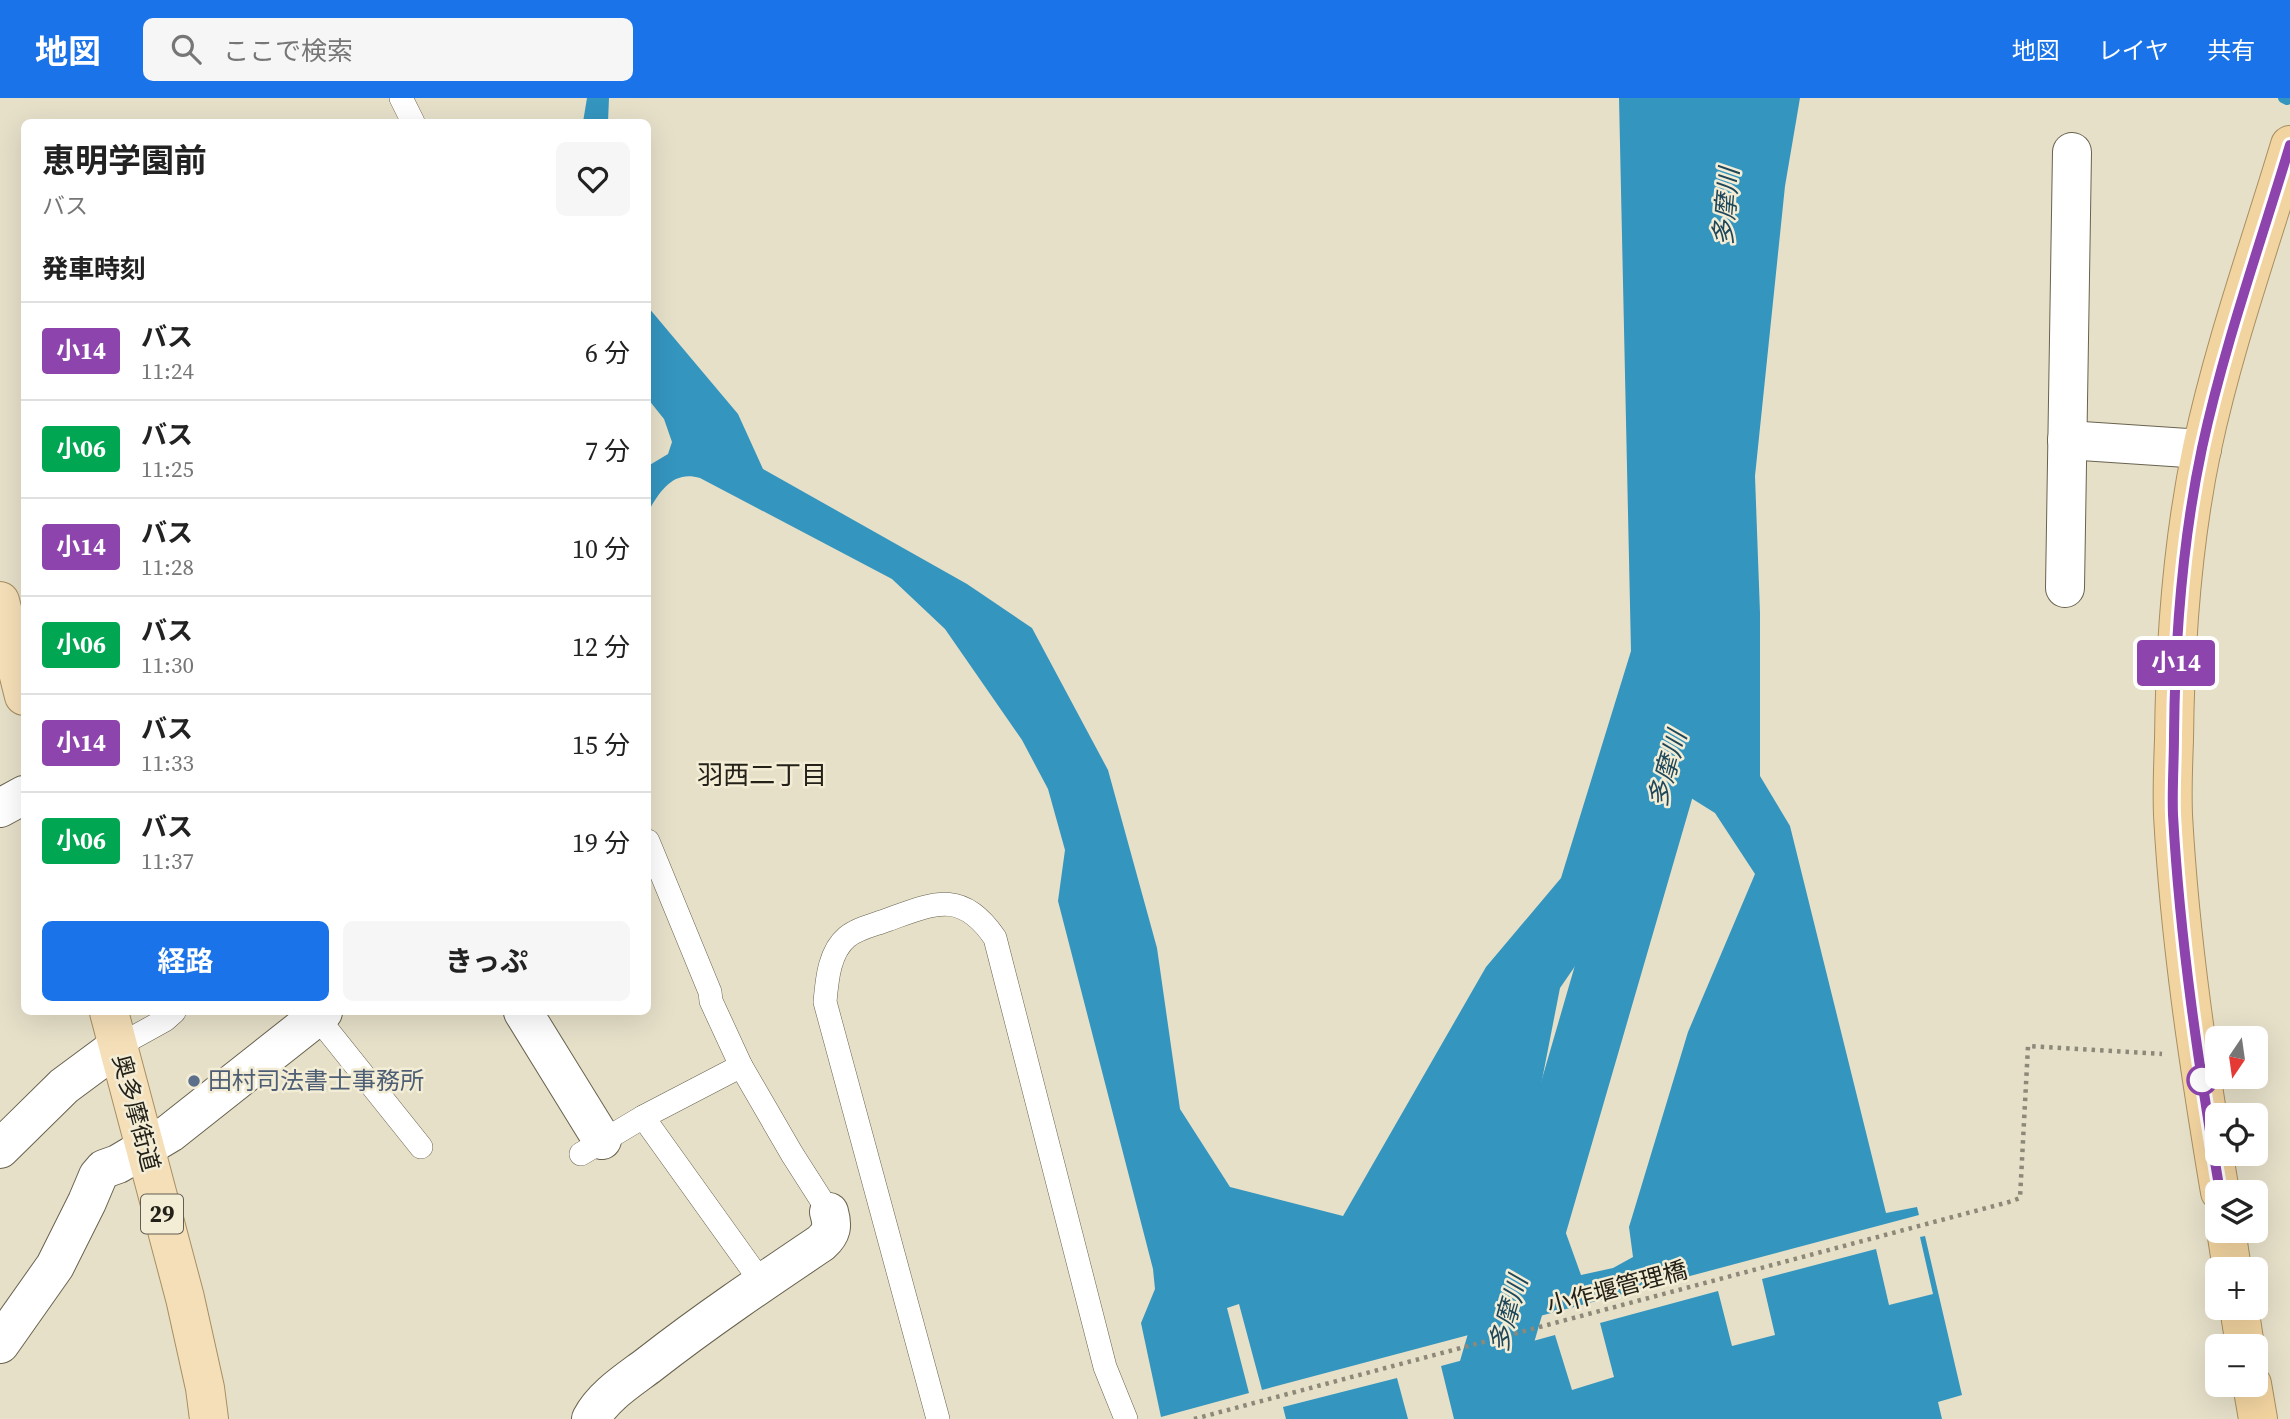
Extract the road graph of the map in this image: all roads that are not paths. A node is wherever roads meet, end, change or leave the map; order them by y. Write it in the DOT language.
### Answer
graph roads {
  1 [pos="401,98"];
  2 [pos="412,119"];
  3 [pos="2290,145"];
  4 [pos="2072,152"];
  5 [pos="2067,440"];
  6 [pos="2202,449"];
  7 [pos="2065,588"];
  8 [pos="10,613"];
  9 [pos="21,678"];
  10 [pos="21,796"];
  11 [pos="0,808"];
  12 [pos="651,848"];
  13 [pos="170,1015"];
  14 [pos="319,1015"];
  15 [pos="321,1015"];
  16 [pos="525,1015"];
  17 [pos="113,1029"];
  18 [pos="741,1066"];
  19 [pos="643,1117"];
  20 [pos="421,1147"];
  21 [pos="591,1147"];
  22 [pos="145,1148"];
  23 [pos="0,1149"];
  24 [pos="2218,1180"];
  25 [pos="830,1212"];
  26 [pos="762,1283"];
  27 [pos="0,1344"];
  28 [pos="2254,1397"];
  29 [pos="209,1419"];
  30 [pos="591,1419"];
  31 [pos="938,1419"];
  32 [pos="1126,1419"];
  33 [pos="2258,1419"];
  1 -- 2 [label="lane"];
  3 -- 6 [label="highway"];
  4 -- 5 [label="street"];
  5 -- 6 [label="street"];
  5 -- 7 [label="street"];
  6 -- 24 [label="highway"];
  8 -- 9 [label="main road"];
  10 -- 11 [label="street"];
  12 -- 18 [label="lane"];
  13 -- 17 [label="lane"];
  14 -- 22 [label="street"];
  15 -- 20 [label="lane"];
  16 -- 21 [label="street"];
  17 -- 22 [label="main road, 奥多摩街道 / 29"];
  17 -- 23 [label="street"];
  18 -- 19 [label="lane"];
  18 -- 25 [label="lane"];
  19 -- 21 [label="lane"];
  19 -- 26 [label="lane"];
  22 -- 27 [label="street"];
  22 -- 29 [label="main road, 奥多摩街道 / 29"];
  25 -- 26 [label="street"];
  26 -- 30 [label="street"];
  28 -- 33 [label="highway"];
  31 -- 32 [label="lane"];
}
